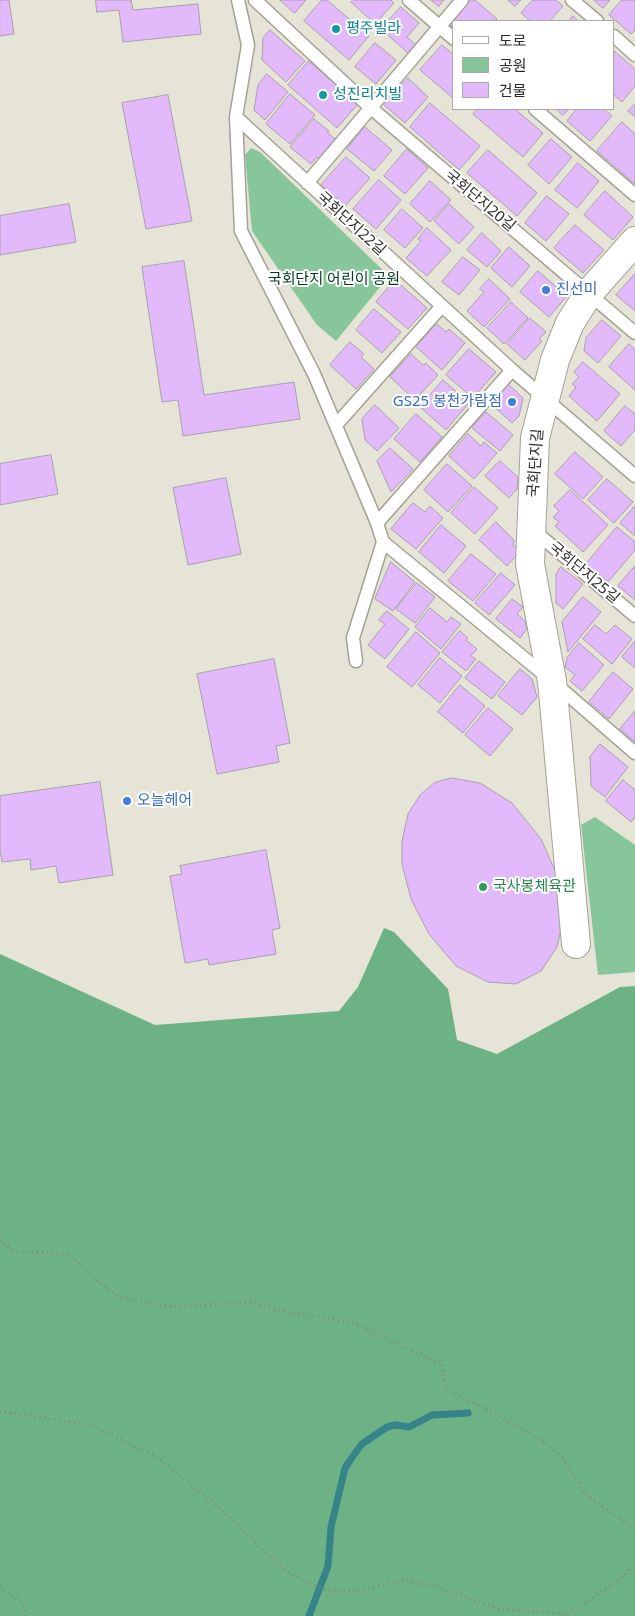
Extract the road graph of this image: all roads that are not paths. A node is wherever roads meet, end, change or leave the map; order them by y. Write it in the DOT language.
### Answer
graph roads {
  1 [pos="238,0"];
  2 [pos="255,0"];
  3 [pos="409,0"];
  4 [pos="462,0"];
  5 [pos="572,0"];
  6 [pos="596,20"];
  7 [pos="440,26"];
  8 [pos="452,37"];
  9 [pos="615,37"];
  10 [pos="635,55"];
  11 [pos="371,108"];
  12 [pos="536,110"];
  13 [pos="236,117"];
  14 [pos="307,183"];
  15 [pos="635,196"];
  16 [pos="635,241"];
  17 [pos="590,293"];
  18 [pos="442,306"];
  19 [pos="635,333"];
  20 [pos="512,370"];
  21 [pos="544,398"];
  22 [pos="336,425"];
  23 [pos="635,476"];
  24 [pos="377,523"];
  25 [pos="532,529"];
  26 [pos="383,542"];
  27 [pos="635,616"];
  28 [pos="356,661"];
  29 [pos="552,681"];
  30 [pos="635,753"];
  31 [pos="576,944"];
  1 -- 13 [label="lane"];
  2 -- 11 [label="lane, 국회단지20길"];
  3 -- 7 [label="lane"];
  4 -- 7 [label="lane"];
  5 -- 6 [label="lane"];
  7 -- 8 [label="lane"];
  7 -- 11 [label="lane"];
  9 -- 10 [label="lane"];
  11 -- 14 [label="lane"];
  11 -- 17 [label="lane, 국회단지20길"];
  12 -- 15 [label="lane"];
  13 -- 14 [label="lane, 국회단지22길"];
  13 -- 22 [label="lane"];
  14 -- 18 [label="lane, 국회단지22길"];
  16 -- 17 [label="street, 국회단지길"];
  17 -- 19 [label="lane, 국회단지20길"];
  17 -- 21 [label="street, 국회단지길"];
  18 -- 20 [label="lane, 국회단지22길"];
  18 -- 22 [label="lane"];
  20 -- 21 [label="lane, 국회단지22길"];
  20 -- 24 [label="lane"];
  21 -- 23 [label="lane, 국회단지22길"];
  21 -- 25 [label="street, 국회단지길"];
  22 -- 24 [label="lane"];
  24 -- 26 [label="lane"];
  25 -- 27 [label="lane, 국회단지25길"];
  25 -- 29 [label="street, 국회단지길"];
  26 -- 28 [label="lane"];
  26 -- 29 [label="lane"];
  29 -- 30 [label="lane"];
  29 -- 31 [label="street, 국회단지길"];
}
